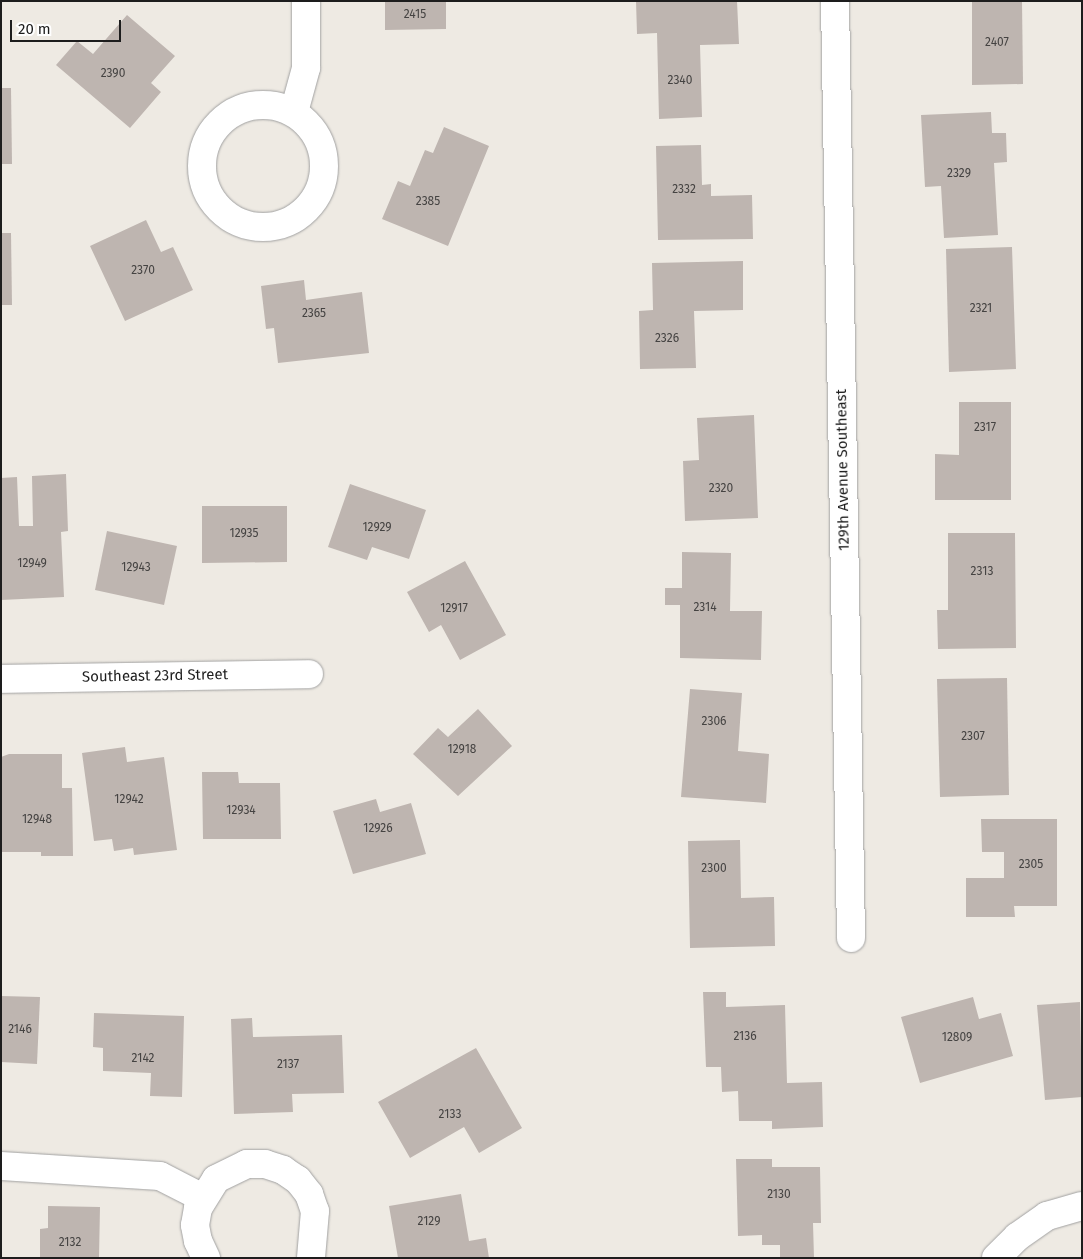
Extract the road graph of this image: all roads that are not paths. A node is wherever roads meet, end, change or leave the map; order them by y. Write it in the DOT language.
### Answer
graph roads {
  1 [pos="306,1"];
  2 [pos="835,1"];
  3 [pos="294,112"];
  4 [pos="309,674"];
  5 [pos="1,679"];
  6 [pos="851,938"];
  7 [pos="1,1166"];
  8 [pos="203,1198"];
  9 [pos="1082,1206"];
  10 [pos="206,1258"];
  11 [pos="311,1258"];
  12 [pos="996,1258"];
  1 -- 3 [label="street"];
  2 -- 6 [label="street, 129th Avenue Southeast"];
  3 -- 3 [label="street"];
  4 -- 5 [label="street, Southeast 23rd Street"];
  7 -- 8 [label="street"];
  8 -- 10 [label="street"];
  8 -- 11 [label="street"];
  9 -- 12 [label="street"];
}
